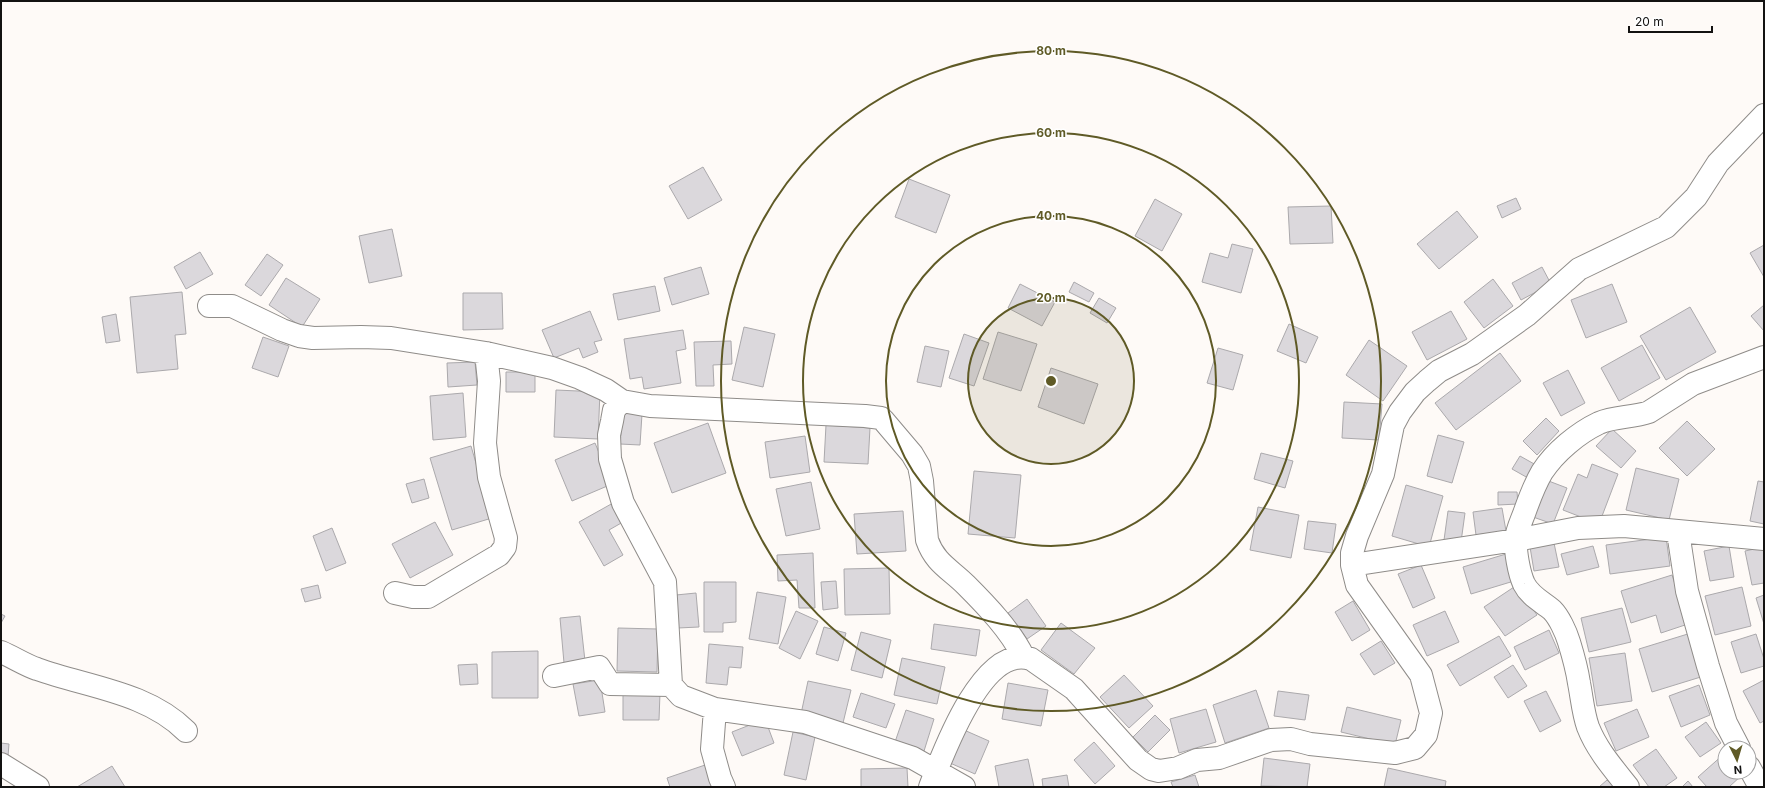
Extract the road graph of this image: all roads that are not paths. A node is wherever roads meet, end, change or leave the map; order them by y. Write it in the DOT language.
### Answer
graph roads {
  1 [pos="1764,115"];
  2 [pos="210,306"];
  3 [pos="486,353"];
  4 [pos="1764,357"];
  5 [pos="622,401"];
  6 [pos="1678,532"];
  7 [pos="1764,539"];
  8 [pos="1516,540"];
  9 [pos="1352,565"];
  10 [pos="395,593"];
  11 [pos="1,652"];
  12 [pos="1024,656"];
  13 [pos="554,676"];
  14 [pos="672,685"];
  15 [pos="715,709"];
  16 [pos="186,731"];
  17 [pos="1735,740"];
  18 [pos="1,764"];
  19 [pos="933,779"];
  20 [pos="38,787"];
  21 [pos="724,787"];
  22 [pos="964,787"];
  23 [pos="1628,787"];
  1 -- 9 [label="street"];
  2 -- 3 [label="street"];
  3 -- 5 [label="street"];
  3 -- 10 [label="street"];
  4 -- 8 [label="street"];
  5 -- 12 [label="street"];
  5 -- 14 [label="street"];
  6 -- 7 [label="street"];
  6 -- 8 [label="street"];
  6 -- 17 [label="street"];
  8 -- 9 [label="street"];
  8 -- 23 [label="street"];
  9 -- 12 [label="street"];
  11 -- 16 [label="street"];
  12 -- 19 [label="street"];
  13 -- 14 [label="street"];
  14 -- 15 [label="street"];
  15 -- 19 [label="street"];
  15 -- 21 [label="street"];
  18 -- 20 [label="street"];
  19 -- 22 [label="street"];
}
